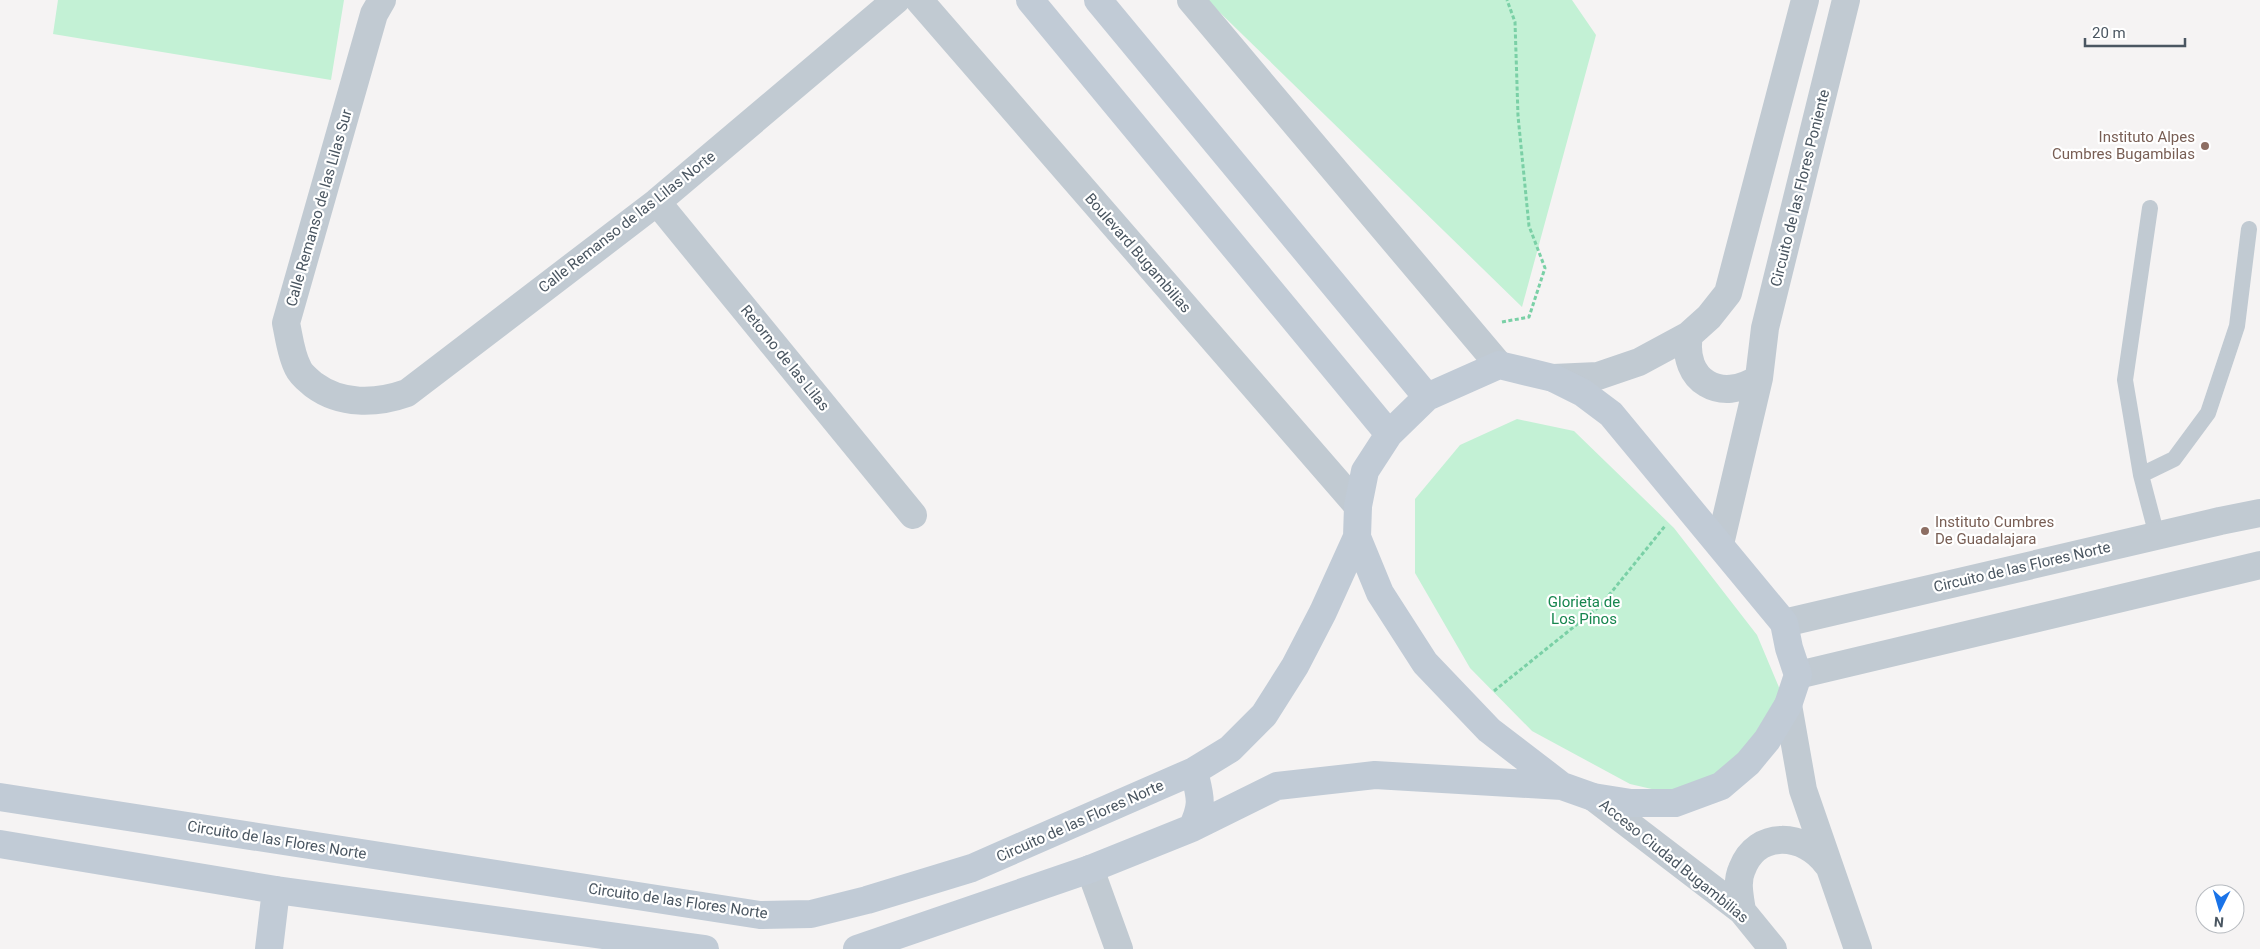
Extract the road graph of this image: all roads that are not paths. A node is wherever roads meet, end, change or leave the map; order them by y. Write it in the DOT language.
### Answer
graph roads {
  1 [pos="382,0"];
  2 [pos="896,0"];
  3 [pos="918,0"];
  4 [pos="1030,0"];
  5 [pos="1098,0"];
  6 [pos="1191,0"];
  7 [pos="1806,0"];
  8 [pos="1846,0"];
  9 [pos="657,202"];
  10 [pos="2150,208"];
  11 [pos="2249,229"];
  12 [pos="1689,335"];
  13 [pos="1499,365"];
  14 [pos="1553,378"];
  15 [pos="1759,378"];
  16 [pos="338,397"];
  17 [pos="1427,397"];
  18 [pos="1389,434"];
  19 [pos="2141,475"];
  20 [pos="1358,506"];
  21 [pos="2260,513"];
  22 [pos="913,515"];
  23 [pos="2157,536"];
  24 [pos="1357,537"];
  25 [pos="1720,544"];
  26 [pos="2260,565"];
  27 [pos="1784,623"];
  28 [pos="1798,675"];
  29 [pos="1788,705"];
  30 [pos="1194,771"];
  31 [pos="1562,786"];
  32 [pos="0,797"];
  33 [pos="1593,797"];
  34 [pos="1192,828"];
  35 [pos="0,844"];
  36 [pos="1828,865"];
  37 [pos="1090,869"];
  38 [pos="276,890"];
  39 [pos="1742,911"];
  40 [pos="269,949"];
  41 [pos="705,949"];
  42 [pos="857,949"];
  43 [pos="1119,949"];
  44 [pos="1774,949"];
  45 [pos="1858,949"];
  1 -- 16 [label="street, Calle Remanso de las Lilas Sur"];
  2 -- 9 [label="street, Calle Remanso de las Lilas Norte"];
  3 -- 20 [label="street, Boulevard Bugambilias"];
  4 -- 18 [label="street"];
  5 -- 17 [label="street"];
  6 -- 13 [label="street"];
  7 -- 12 [label="street"];
  8 -- 15 [label="street, Circuito de las Flores Poniente"];
  9 -- 16 [label="street, Calle Remanso de las Lilas Norte"];
  9 -- 22 [label="street, Retorno de las Lilas"];
  10 -- 19 [label="lane"];
  11 -- 19 [label="lane"];
  12 -- 14 [label="street"];
  12 -- 15 [label="street"];
  13 -- 14 [label="street"];
  13 -- 17 [label="street"];
  14 -- 25 [label="street"];
  15 -- 25 [label="street, Circuito de las Flores Poniente"];
  17 -- 18 [label="street"];
  18 -- 20 [label="street"];
  19 -- 23 [label="lane"];
  20 -- 24 [label="street"];
  21 -- 23 [label="street, Circuito de las Flores Norte"];
  23 -- 27 [label="street, Circuito de las Flores Norte"];
  24 -- 30 [label="street, Circuito de las Flores Norte"];
  24 -- 31 [label="street"];
  25 -- 27 [label="street"];
  26 -- 28 [label="street"];
  27 -- 28 [label="street"];
  28 -- 29 [label="street"];
  29 -- 33 [label="street"];
  29 -- 36 [label="street"];
  30 -- 32 [label="street, Circuito de las Flores Norte"];
  30 -- 34 [label="street"];
  31 -- 33 [label="street"];
  31 -- 34 [label="street"];
  33 -- 39 [label="street, Acceso Ciudad Bugambilias"];
  34 -- 37 [label="street"];
  35 -- 38 [label="street"];
  36 -- 39 [label="street"];
  36 -- 45 [label="street"];
  37 -- 42 [label="street"];
  37 -- 43 [label="street"];
  38 -- 40 [label="street"];
  38 -- 41 [label="street"];
  39 -- 44 [label="street, Acceso Ciudad Bugambilias"];
}
